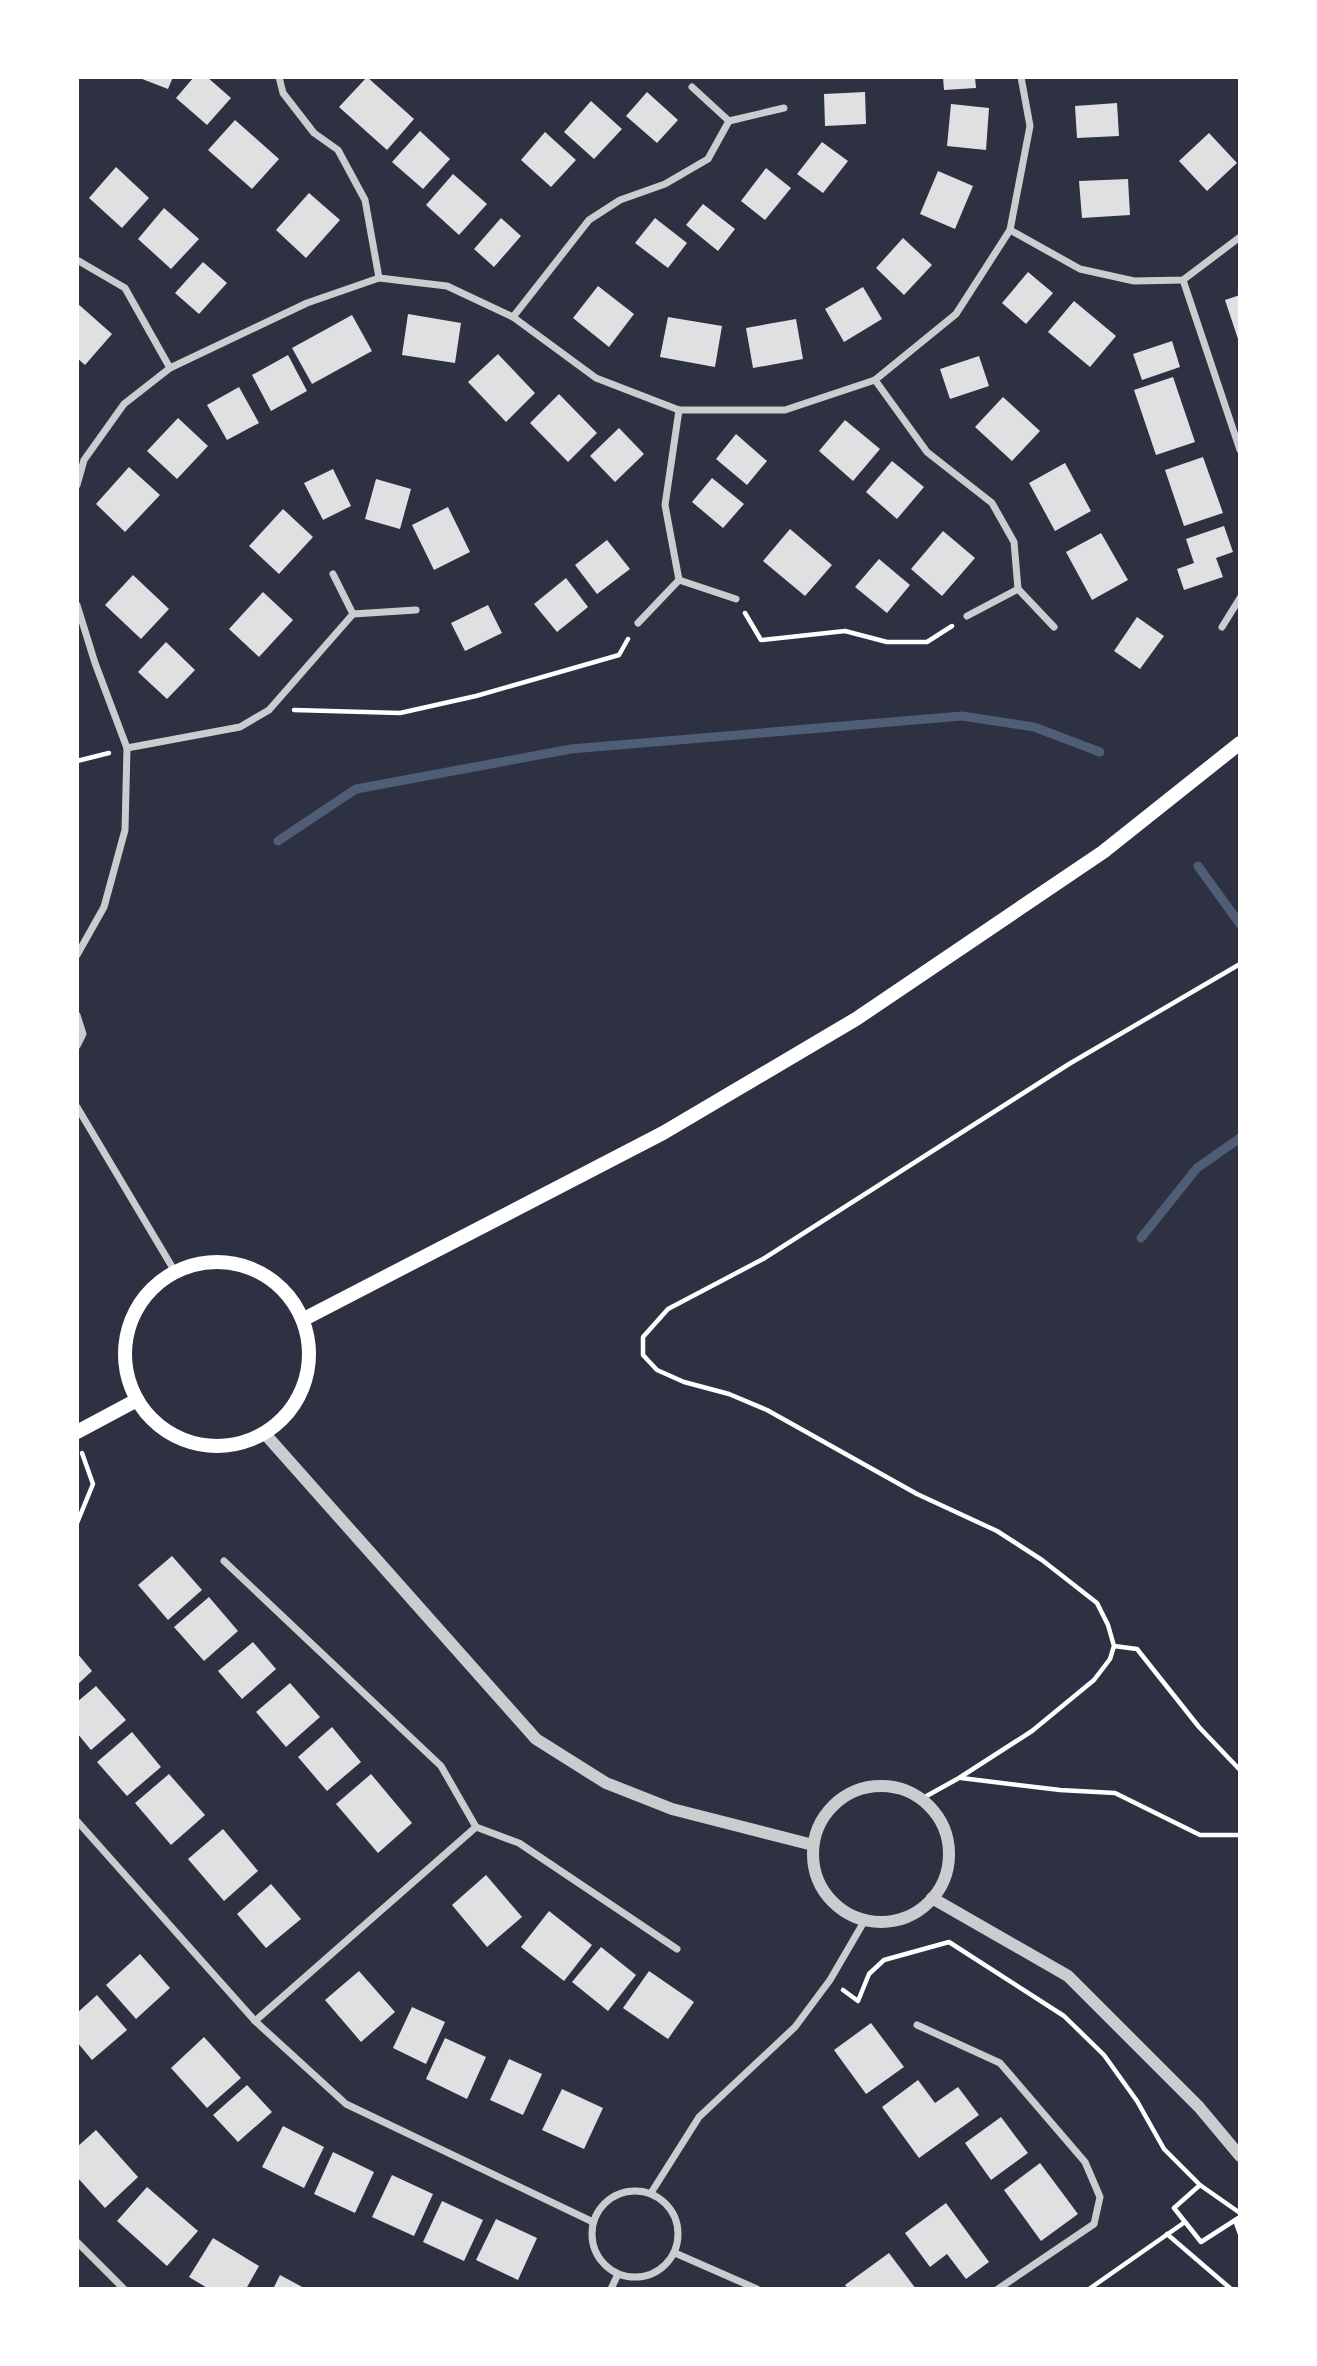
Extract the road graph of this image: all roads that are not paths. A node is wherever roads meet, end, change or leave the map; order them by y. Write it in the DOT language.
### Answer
graph roads {
  1 [pos="279,77"];
  2 [pos="1021,77"];
  3 [pos="692,87"];
  4 [pos="784,108"];
  5 [pos="729,121"];
  6 [pos="1010,230"];
  7 [pos="1240,237"];
  8 [pos="77,260"];
  9 [pos="379,278"];
  10 [pos="1183,280"];
  11 [pos="513,317"];
  12 [pos="170,368"];
  13 [pos="875,380"];
  14 [pos="679,411"];
  15 [pos="1240,450"];
  16 [pos="77,485"];
  17 [pos="333,575"];
  18 [pos="680,580"];
  19 [pos="1018,589"];
  20 [pos="1240,598"];
  21 [pos="736,599"];
  22 [pos="77,605"];
  23 [pos="416,610"];
  24 [pos="354,614"];
  25 [pos="967,615"];
  26 [pos="638,623"];
  27 [pos="1054,627"];
  28 [pos="1222,627"];
  29 [pos="1240,743"];
  30 [pos="127,748"];
  31 [pos="77,955"];
  32 [pos="77,1015"];
  33 [pos="77,1046"];
  34 [pos="77,1107"];
  35 [pos="174,1270"];
  36 [pos="304,1319"];
  37 [pos="135,1401"];
  38 [pos="77,1432"];
  39 [pos="266,1435"];
  40 [pos="223,1561"];
  41 [pos="77,1821"];
  42 [pos="476,1828"];
  43 [pos="813,1845"];
  44 [pos="932,1898"];
  45 [pos="865,1920"];
  46 [pos="677,1949"];
  47 [pos="255,2021"];
  48 [pos="917,2025"];
  49 [pos="1240,2156"];
  50 [pos="651,2193"];
  51 [pos="593,2222"];
  52 [pos="77,2242"];
  53 [pos="675,2253"];
  54 [pos="618,2274"];
  55 [pos="124,2289"];
  56 [pos="611,2289"];
  57 [pos="757,2289"];
  58 [pos="998,2289"];
  1 -- 9 [label="street"];
  2 -- 6 [label="street"];
  3 -- 5 [label="street"];
  4 -- 5 [label="street"];
  5 -- 11 [label="street"];
  6 -- 10 [label="street"];
  6 -- 13 [label="street"];
  7 -- 10 [label="street"];
  8 -- 12 [label="street"];
  9 -- 11 [label="street"];
  9 -- 12 [label="street"];
  10 -- 15 [label="street"];
  11 -- 14 [label="street"];
  12 -- 16 [label="street"];
  13 -- 14 [label="street"];
  13 -- 19 [label="street"];
  14 -- 18 [label="street"];
  17 -- 24 [label="street"];
  18 -- 21 [label="street"];
  18 -- 26 [label="street"];
  19 -- 25 [label="street"];
  19 -- 27 [label="street"];
  20 -- 28 [label="street"];
  22 -- 30 [label="street"];
  23 -- 24 [label="street"];
  24 -- 30 [label="street"];
  29 -- 36 [label="main road"];
  30 -- 31 [label="street"];
  32 -- 33 [label="street"];
  34 -- 35 [label="street"];
  35 -- 36 [label="main road"];
  35 -- 37 [label="main road"];
  36 -- 39 [label="main road"];
  37 -- 38 [label="main road"];
  37 -- 39 [label="main road"];
  39 -- 43 [label="street"];
  40 -- 42 [label="street"];
  41 -- 47 [label="street"];
  42 -- 46 [label="street"];
  42 -- 47 [label="street"];
  43 -- 44 [label="street"];
  43 -- 45 [label="street"];
  44 -- 45 [label="street"];
  44 -- 49 [label="street"];
  45 -- 50 [label="street"];
  47 -- 51 [label="street"];
  48 -- 58 [label="street"];
  50 -- 51 [label="street"];
  50 -- 53 [label="street"];
  51 -- 54 [label="street"];
  52 -- 55 [label="street"];
  53 -- 54 [label="street"];
  53 -- 57 [label="street"];
  54 -- 56 [label="street"];
}
